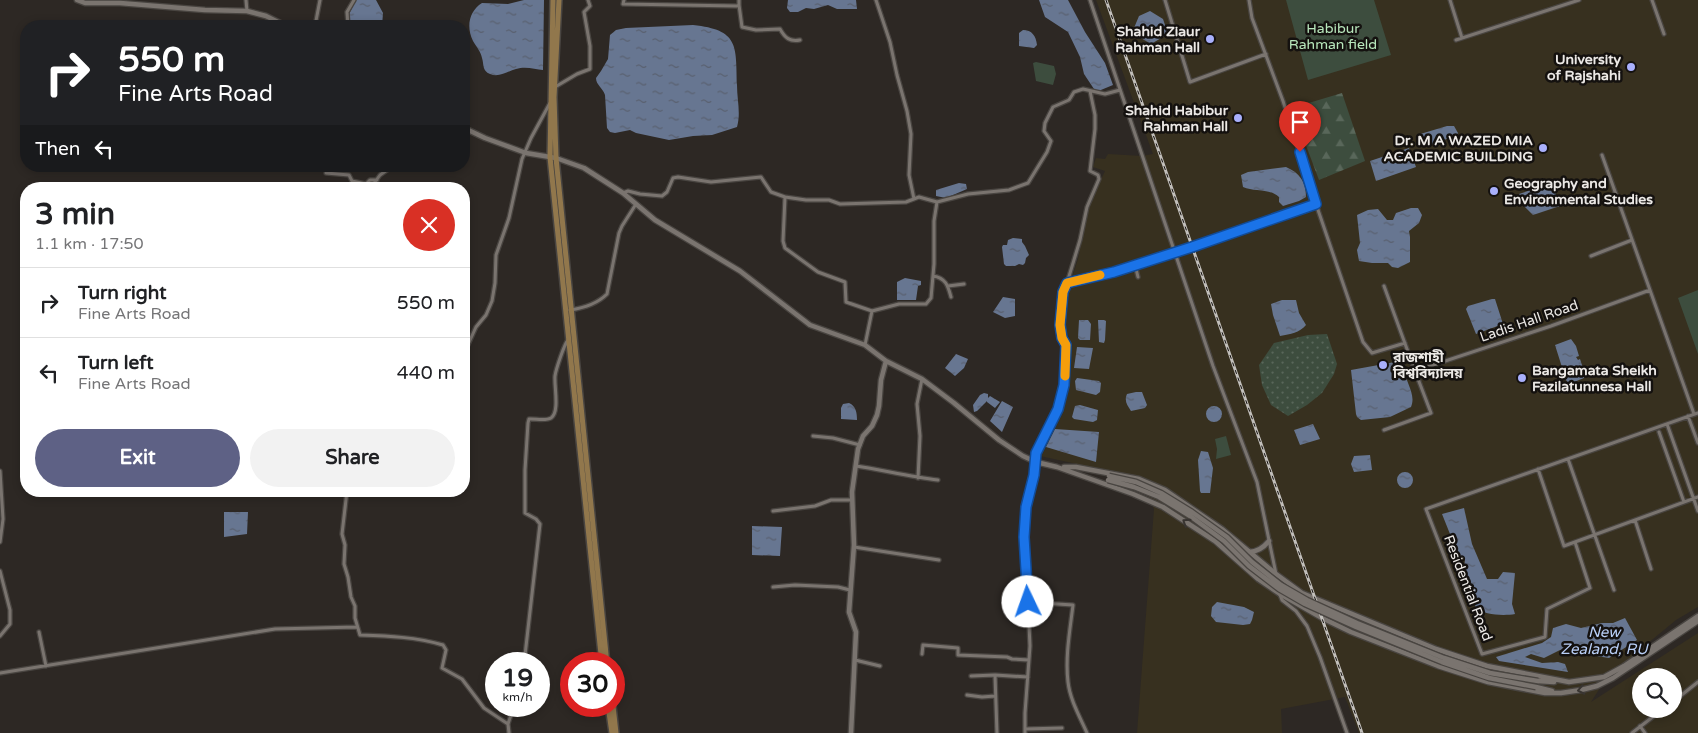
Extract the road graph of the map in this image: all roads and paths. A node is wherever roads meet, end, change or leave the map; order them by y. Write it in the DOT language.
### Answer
graph roads {
  1 [pos="77,0"];
  2 [pos="246,0"];
  3 [pos="320,0"];
  4 [pos="354,0"];
  5 [pos="553,0"];
  6 [pos="559,0"];
  7 [pos="588,0"];
  8 [pos="624,0"];
  9 [pos="876,0"];
  10 [pos="1090,0"];
  11 [pos="1165,0"];
  12 [pos="1250,0"];
  13 [pos="1450,0"];
  14 [pos="1579,0"];
  15 [pos="1652,0"];
  16 [pos="739,2"];
  17 [pos="247,11"];
  18 [pos="274,20"];
  19 [pos="316,20"];
  20 [pos="348,20"];
  21 [pos="1664,34"];
  22 [pos="1462,38"];
  23 [pos="800,40"];
  24 [pos="1456,40"];
  25 [pos="1266,54"];
  26 [pos="553,88"];
  27 [pos="1120,90"];
  28 [pos="1090,91"];
  29 [pos="550,103"];
  30 [pos="470,130"];
  31 [pos="526,153"];
  32 [pos="1602,156"];
  33 [pos="553,157"];
  34 [pos="386,172"];
  35 [pos="326,173"];
  36 [pos="377,180"];
  37 [pos="357,182"];
  38 [pos="368,182"];
  39 [pos="623,193"];
  40 [pos="785,197"];
  41 [pos="914,199"];
  42 [pos="938,202"];
  43 [pos="636,204"];
  44 [pos="1316,204"];
  45 [pos="1632,240"];
  46 [pos="1175,252"];
  47 [pos="1591,256"];
  48 [pos="1135,265"];
  49 [pos="933,276"];
  50 [pos="1138,277"];
  51 [pos="1067,283"];
  52 [pos="964,284"];
  53 [pos="948,286"];
  54 [pos="1384,286"];
  55 [pos="1650,290"];
  56 [pos="951,297"];
  57 [pos="568,310"];
  58 [pos="872,311"];
  59 [pos="470,340"];
  60 [pos="568,340"];
  61 [pos="1405,343"];
  62 [pos="865,345"];
  63 [pos="886,361"];
  64 [pos="1415,371"];
  65 [pos="922,379"];
  66 [pos="1696,413"];
  67 [pos="1688,416"];
  68 [pos="1667,424"];
  69 [pos="1384,430"];
  70 [pos="1659,432"];
  71 [pos="812,436"];
  72 [pos="1698,444"];
  73 [pos="860,445"];
  74 [pos="1568,459"];
  75 [pos="1036,462"];
  76 [pos="855,466"];
  77 [pos="1057,467"];
  78 [pos="1538,469"];
  79 [pos="0,471"];
  80 [pos="1094,471"];
  81 [pos="918,478"];
  82 [pos="1092,478"];
  83 [pos="1108,478"];
  84 [pos="938,480"];
  85 [pos="346,497"];
  86 [pos="1696,498"];
  87 [pos="852,500"];
  88 [pos="1684,502"];
  89 [pos="773,511"];
  90 [pos="1698,511"];
  91 [pos="1635,520"];
  92 [pos="1594,534"];
  93 [pos="1269,541"];
  94 [pos="0,542"];
  95 [pos="1575,542"];
  96 [pos="854,547"];
  97 [pos="1248,552"];
  98 [pos="939,560"];
  99 [pos="1651,569"];
  100 [pos="0,570"];
  101 [pos="1276,574"];
  102 [pos="773,587"];
  103 [pos="850,590"];
  104 [pos="1614,590"];
  105 [pos="1280,594"];
  106 [pos="1028,602"];
  107 [pos="1698,616"];
  108 [pos="1698,621"];
  109 [pos="357,627"];
  110 [pos="39,632"];
  111 [pos="0,636"];
  112 [pos="525,652"];
  113 [pos="601,652"];
  114 [pos="606,652"];
  115 [pos="922,654"];
  116 [pos="855,660"];
  117 [pos="1029,660"];
  118 [pos="46,666"];
  119 [pos="880,666"];
  120 [pos="0,673"];
  121 [pos="995,675"];
  122 [pos="971,676"];
  123 [pos="1028,677"];
  124 [pos="1568,682"];
  125 [pos="1698,682"];
  126 [pos="1561,693"];
  127 [pos="967,695"];
  128 [pos="1682,695"];
  129 [pos="995,696"];
  130 [pos="510,717"];
  131 [pos="610,717"];
  132 [pos="614,717"];
  133 [pos="1651,718"];
  134 [pos="508,724"];
  135 [pos="1640,726"];
  136 [pos="1062,728"];
  137 [pos="1025,731"];
  138 [pos="509,733"];
  139 [pos="612,733"];
  140 [pos="616,733"];
  141 [pos="851,733"];
  142 [pos="997,733"];
  143 [pos="1087,733"];
  144 [pos="1347,733"];
  145 [pos="1632,733"];
  146 [pos="1645,733"];
  1 -- 17 [label="main road"];
  2 -- 17 [label="street"];
  3 -- 19 [label="street"];
  4 -- 20 [label="street"];
  5 -- 26 [label="main road"];
  6 -- 26 [label="main road"];
  7 -- 26 [label="street"];
  8 -- 16 [label="street"];
  9 -- 41 [label="street"];
  10 -- 27 [label="street"];
  11 -- 25 [label="street"];
  12 -- 25 [label="street"];
  13 -- 22 [label="street"];
  14 -- 22 [label="street"];
  15 -- 21 [label="street"];
  16 -- 23 [label="street"];
  17 -- 18 [label="main road"];
  22 -- 24 [label="street"];
  25 -- 44 [label="street"];
  26 -- 29 [label="main road"];
  26 -- 33 [label="main road"];
  27 -- 28 [label="street"];
  27 -- 46 [label="street"];
  28 -- 42 [label="street"];
  28 -- 51 [label="street"];
  29 -- 31 [label="street"];
  29 -- 33 [label="main road"];
  30 -- 31 [label="main road"];
  31 -- 33 [label="main road"];
  31 -- 59 [label="street"];
  32 -- 45 [label="street"];
  33 -- 39 [label="main road"];
  33 -- 57 [label="main road"];
  34 -- 36 [label="street"];
  35 -- 37 [label="street"];
  36 -- 38 [label="street"];
  39 -- 40 [label="street"];
  39 -- 43 [label="main road"];
  40 -- 41 [label="street"];
  40 -- 58 [label="street"];
  41 -- 42 [label="street"];
  42 -- 49 [label="street"];
  43 -- 57 [label="street"];
  43 -- 62 [label="main road"];
  44 -- 46 [label="street"];
  44 -- 61 [label="street"];
  45 -- 47 [label="street"];
  45 -- 55 [label="street"];
  46 -- 48 [label="street"];
  46 -- 93 [label="street"];
  48 -- 50 [label="street"];
  48 -- 51 [label="street"];
  49 -- 53 [label="street"];
  49 -- 58 [label="street"];
  51 -- 75 [label="street"];
  52 -- 53 [label="street"];
  53 -- 56 [label="street"];
  54 -- 61 [label="street"];
  55 -- 64 [label="street, Ladis Hall Road"];
  55 -- 66 [label="street"];
  57 -- 60 [label="main road"];
  57 -- 114 [label="main road"];
  58 -- 62 [label="street"];
  60 -- 112 [label="street"];
  60 -- 113 [label="main road"];
  61 -- 64 [label="street"];
  62 -- 63 [label="main road"];
  63 -- 65 [label="main road"];
  63 -- 73 [label="main road"];
  64 -- 69 [label="street"];
  65 -- 75 [label="main road"];
  65 -- 81 [label="street"];
  66 -- 67 [label="street"];
  67 -- 68 [label="street"];
  67 -- 72 [label="street"];
  68 -- 74 [label="street"];
  68 -- 86 [label="street"];
  70 -- 88 [label="street"];
  71 -- 73 [label="street"];
  73 -- 76 [label="main road"];
  74 -- 78 [label="street"];
  74 -- 92 [label="street"];
  75 -- 77 [label="main road"];
  75 -- 106 [label="street"];
  76 -- 81 [label="street"];
  76 -- 87 [label="main road"];
  77 -- 80 [label="main road"];
  77 -- 82 [label="main road"];
  78 -- 95 [label="street"];
  78 -- 95 [label="street, Residential Road"];
  79 -- 94 [label="street"];
  80 -- 83 [label="main road"];
  80 -- 97 [label="main road"];
  81 -- 84 [label="street"];
  82 -- 83 [label="main road"];
  105 -- 82 [label="main road, one-way"];
  83 -- 124 [label="main road, bridge"];
  83 -- 126 [label="main road, bridge"];
  85 -- 109 [label="street"];
  86 -- 88 [label="street"];
  86 -- 90 [label="street"];
  87 -- 89 [label="street"];
  87 -- 96 [label="main road"];
  88 -- 91 [label="street"];
  91 -- 92 [label="street"];
  91 -- 99 [label="street"];
  92 -- 95 [label="street"];
  92 -- 104 [label="street"];
  93 -- 97 [label="main road"];
  93 -- 101 [label="street"];
  96 -- 98 [label="street"];
  96 -- 103 [label="main road"];
  97 -- 101 [label="main road"];
  100 -- 111 [label="street"];
  101 -- 105 [label="street"];
  101 -- 124 [label="main road"];
  102 -- 103 [label="street"];
  103 -- 116 [label="main road"];
  105 -- 126 [label="main road"];
  105 -- 144 [label="street"];
  106 -- 117 [label="street"];
  106 -- 143 [label="street"];
  107 -- 124 [label="main road"];
  108 -- 126 [label="main road, one-way"];
  109 -- 118 [label="street"];
  109 -- 134 [label="street"];
  110 -- 118 [label="street"];
  115 -- 117 [label="street"];
  116 -- 119 [label="street"];
  116 -- 141 [label="main road"];
  117 -- 123 [label="street"];
  118 -- 120 [label="street"];
  121 -- 122 [label="street"];
  121 -- 123 [label="street"];
  121 -- 129 [label="street"];
  123 -- 137 [label="street"];
  125 -- 128 [label="street"];
  127 -- 129 [label="street"];
  129 -- 142 [label="street"];
  130 -- 134 [label="street"];
  131 -- 139 [label="main road"];
  132 -- 140 [label="main road"];
  133 -- 135 [label="street"];
  134 -- 138 [label="street"];
  135 -- 145 [label="street"];
  135 -- 146 [label="street"];
  136 -- 137 [label="street"];
}
